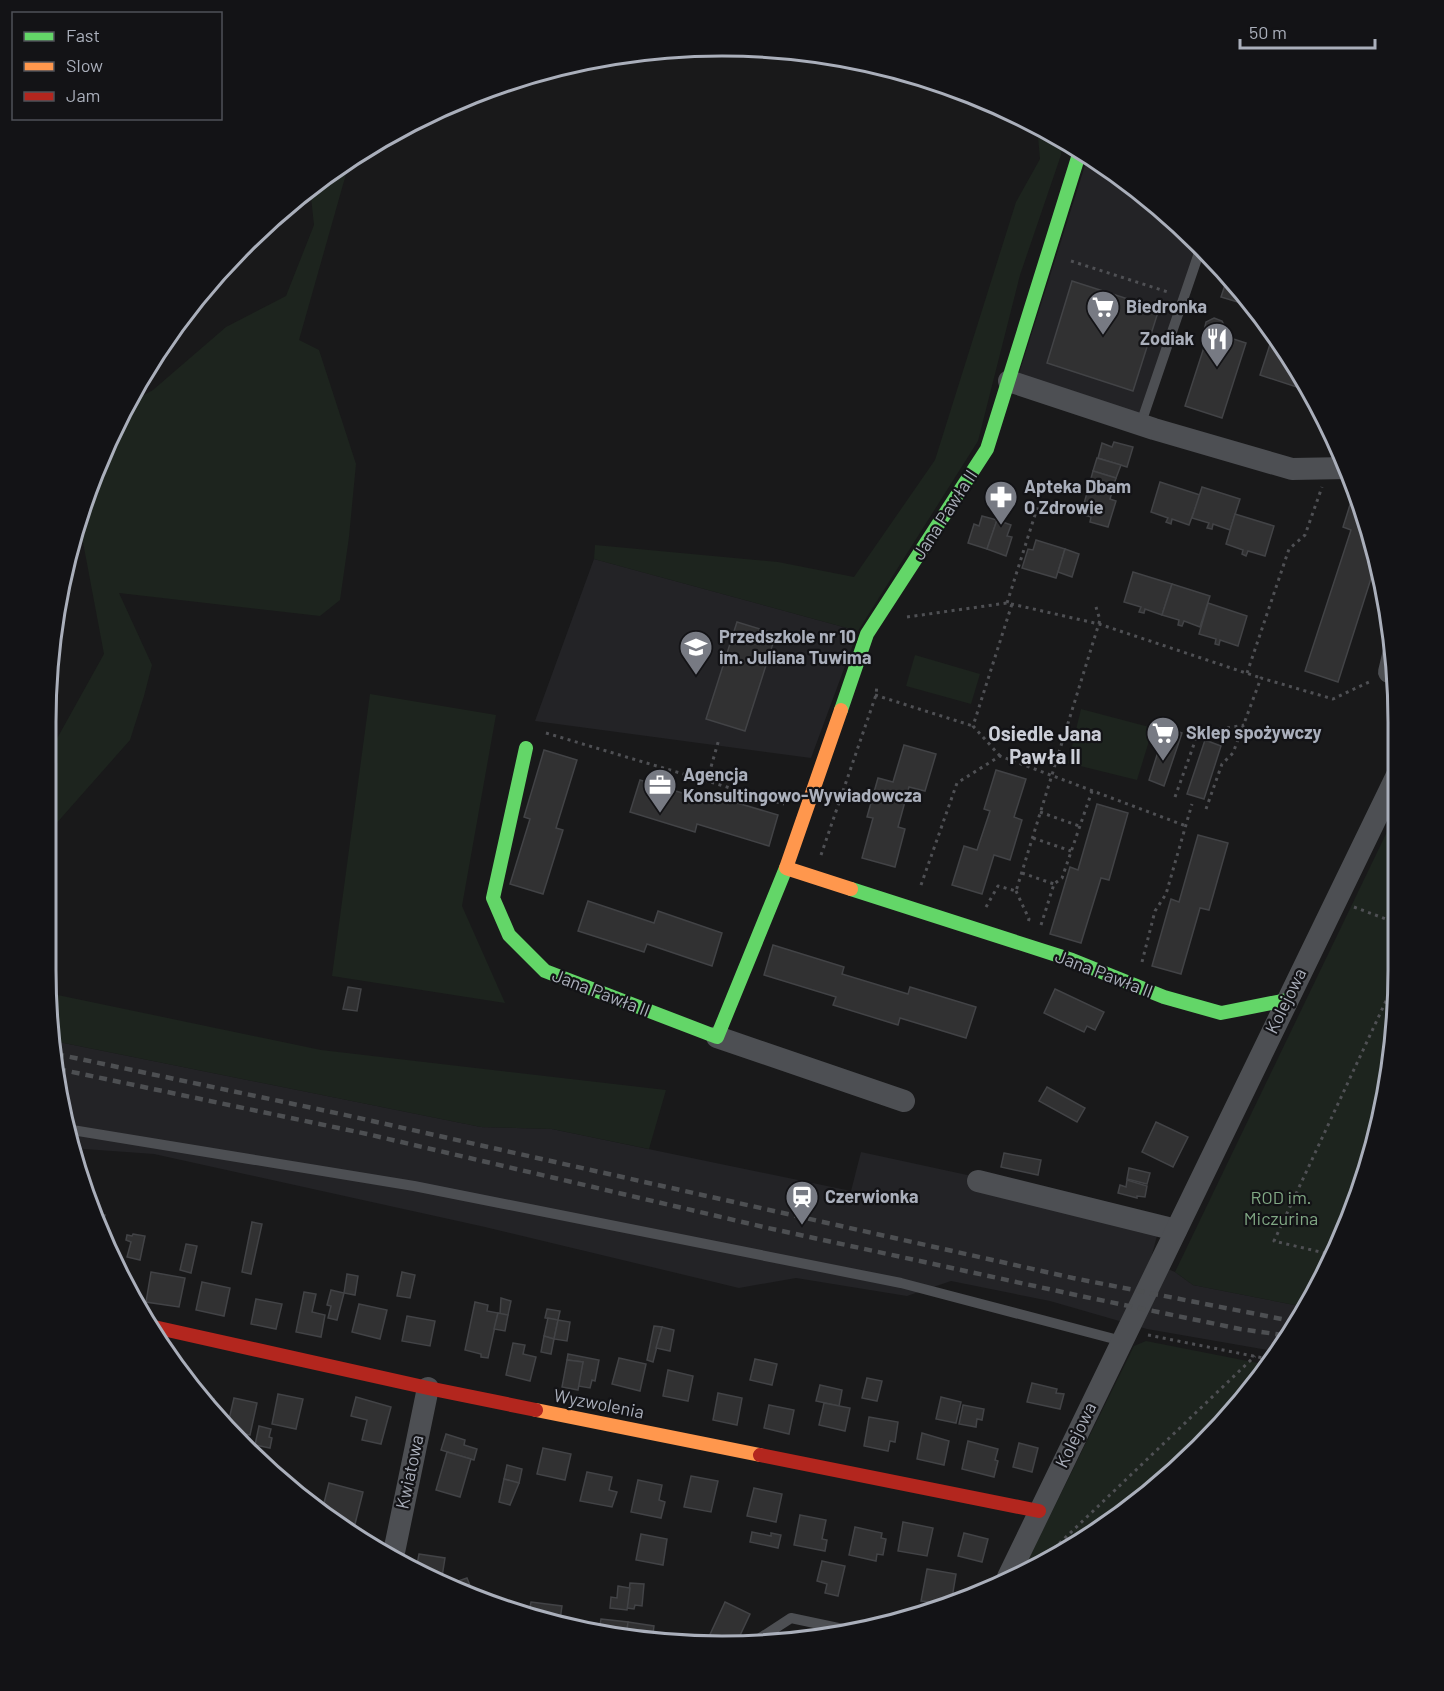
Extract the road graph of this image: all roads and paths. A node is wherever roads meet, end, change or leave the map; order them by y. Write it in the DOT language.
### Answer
graph roads {
  1 [pos="1077,159"];
  2 [pos="1198,256"];
  3 [pos="1068,260"];
  4 [pos="1184,298"];
  5 [pos="1008,381"];
  6 [pos="1142,423"];
  7 [pos="1338,468"];
  8 [pos="1041,496"];
  9 [pos="1010,603"];
  10 [pos="1096,607"];
  11 [pos="875,621"];
  12 [pos="1099,624"];
  13 [pos="1386,667"];
  14 [pos="1246,673"];
  15 [pos="1261,678"];
  16 [pos="849,687"];
  17 [pos="1244,724"];
  18 [pos="973,726"];
  19 [pos="719,739"];
  20 [pos="526,748"];
  21 [pos="1000,756"];
  22 [pos="1052,775"];
  23 [pos="706,781"];
  24 [pos="1092,790"];
  25 [pos="1388,793"];
  26 [pos="1175,797"];
  27 [pos="1192,804"];
  28 [pos="1206,809"];
  29 [pos="806,811"];
  30 [pos="1040,812"];
  31 [pos="1079,826"];
  32 [pos="1186,826"];
  33 [pos="1033,838"];
  34 [pos="1071,851"];
  35 [pos="786,868"];
  36 [pos="1022,873"];
  37 [pos="1054,884"];
  38 [pos="1336,900"];
  39 [pos="913,909"];
  40 [pos="1388,920"];
  41 [pos="973,928"];
  42 [pos="1034,948"];
  43 [pos="1135,986"];
  44 [pos="1387,998"];
  45 [pos="1287,1000"];
  46 [pos="717,1037"];
  47 [pos="904,1101"];
  48 [pos="75,1131"];
  49 [pos="978,1181"];
  50 [pos="1176,1230"];
  51 [pos="1325,1252"];
  52 [pos="162,1329"];
  53 [pos="1124,1336"];
  54 [pos="1255,1356"];
  55 [pos="1263,1358"];
  56 [pos="428,1388"];
  57 [pos="1039,1511"];
  58 [pos="1059,1543"];
  59 [pos="395,1549"];
  60 [pos="1012,1569"];
  61 [pos="831,1626"];
  62 [pos="766,1634"];
  1 -- 5 [label="street, Jana Pawła II"];
  2 -- 4 [label="lane"];
  3 -- 4 [label="path"];
  4 -- 6 [label="lane"];
  5 -- 6 [label="street"];
  5 -- 11 [label="street, Jana Pawła II"];
  6 -- 7 [label="street"];
  7 -- 14 [label="path"];
  8 -- 9 [label="path"];
  9 -- 11 [label="path"];
  9 -- 12 [label="path"];
  9 -- 18 [label="path"];
  10 -- 12 [label="path"];
  11 -- 16 [label="street, Jana Pawła II"];
  12 -- 14 [label="path"];
  12 -- 22 [label="path"];
  13 -- 15 [label="path"];
  14 -- 15 [label="path"];
  15 -- 17 [label="path"];
  16 -- 18 [label="path"];
  16 -- 29 [label="street, Jana Pawła II"];
  17 -- 26 [label="path"];
  17 -- 28 [label="path"];
  18 -- 21 [label="path"];
  19 -- 23 [label="path"];
  20 -- 23 [label="path"];
  20 -- 46 [label="street, Jana Pawła II"];
  21 -- 22 [label="path"];
  21 -- 39 [label="path"];
  22 -- 24 [label="path"];
  22 -- 30 [label="path"];
  23 -- 29 [label="path"];
  24 -- 31 [label="path"];
  24 -- 32 [label="path"];
  25 -- 38 [label="street, Kolejowa"];
  27 -- 32 [label="path"];
  29 -- 35 [label="street, Jana Pawła II"];
  30 -- 31 [label="path"];
  30 -- 33 [label="path"];
  31 -- 34 [label="path"];
  32 -- 43 [label="path"];
  33 -- 34 [label="path"];
  33 -- 36 [label="path"];
  34 -- 37 [label="path"];
  35 -- 39 [label="street, Jana Pawła II"];
  35 -- 46 [label="street, Jana Pawła II"];
  36 -- 37 [label="path"];
  36 -- 41 [label="path"];
  37 -- 42 [label="path"];
  38 -- 40 [label="path"];
  38 -- 45 [label="street, Kolejowa"];
  39 -- 41 [label="street, Jana Pawła II"];
  41 -- 42 [label="street, Jana Pawła II"];
  42 -- 43 [label="street, Jana Pawła II"];
  43 -- 45 [label="street, Jana Pawła II"];
  44 -- 51 [label="path"];
  45 -- 50 [label="street, Kolejowa"];
  46 -- 47 [label="street, Jana Pawła II"];
  48 -- 53 [label="lane"];
  49 -- 50 [label="street"];
  50 -- 53 [label="street, Kolejowa"];
  52 -- 56 [label="street, Wyzwolenia"];
  53 -- 54 [label="path"];
  53 -- 57 [label="street, Kolejowa"];
  54 -- 55 [label="path"];
  54 -- 58 [label="path"];
  56 -- 57 [label="street, Wyzwolenia"];
  56 -- 59 [label="street, Kwiatowa"];
  57 -- 60 [label="street, Kolejowa"];
  61 -- 62 [label="lane"];
}
